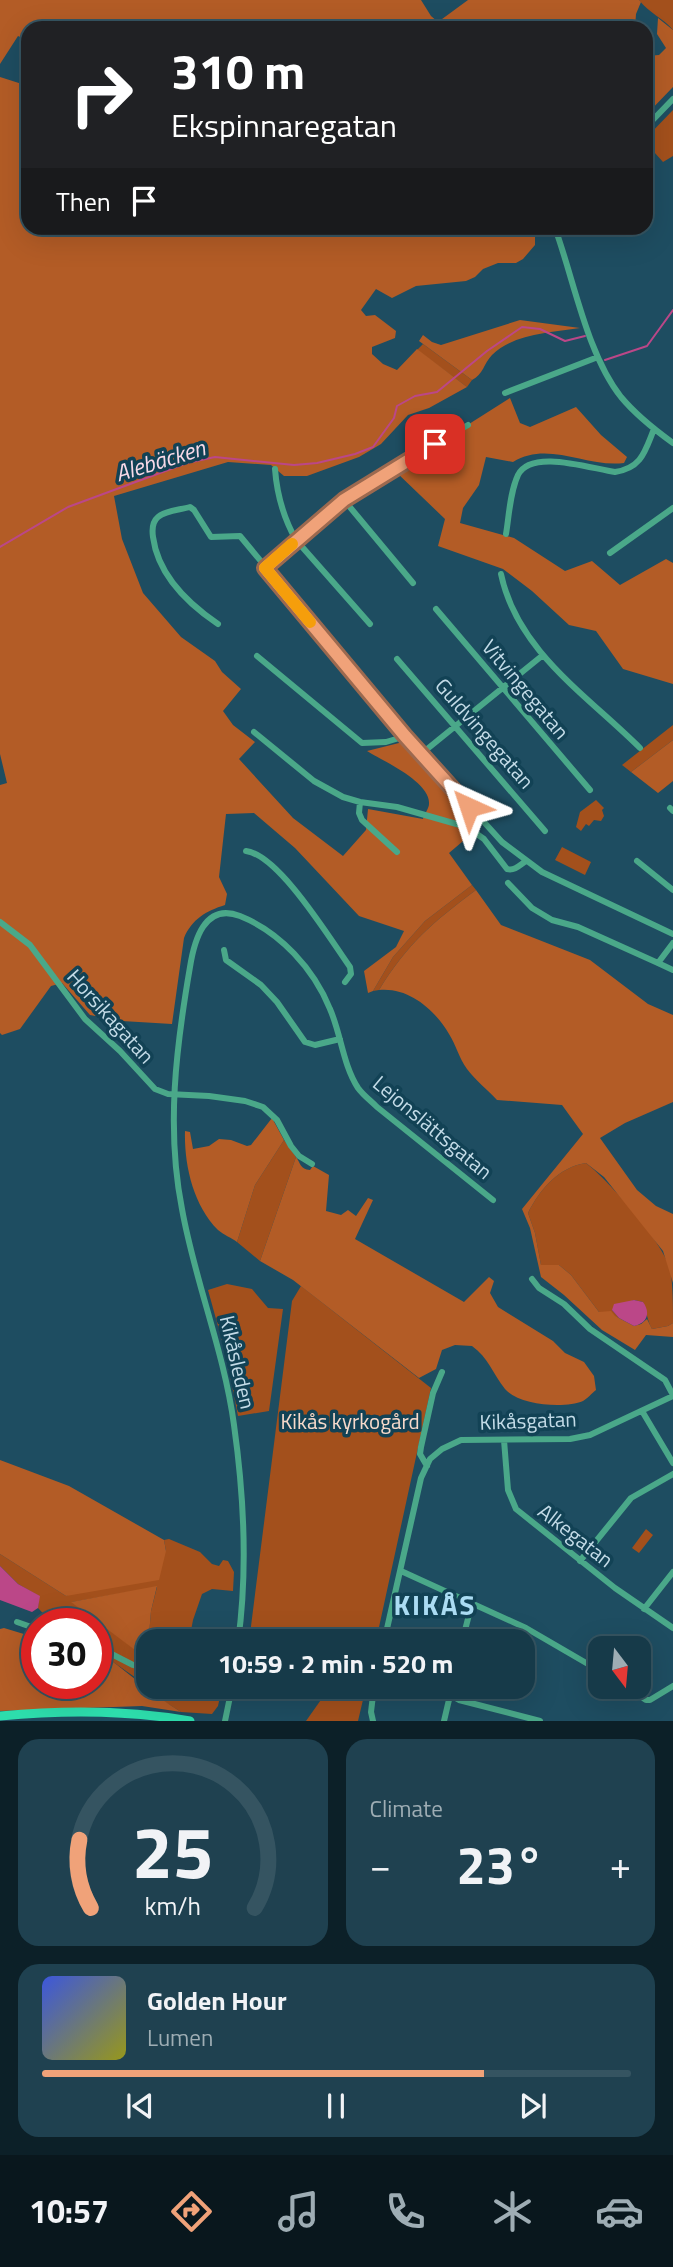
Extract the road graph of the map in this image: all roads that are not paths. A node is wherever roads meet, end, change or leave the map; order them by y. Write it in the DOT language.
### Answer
graph roads {
  1 [pos="673,99"];
  2 [pos="653,120"];
  3 [pos="557,235"];
  4 [pos="598,357"];
  5 [pos="505,394"];
  6 [pos="468,425"];
  7 [pos="654,429"];
  8 [pos="673,443"];
  9 [pos="275,469"];
  10 [pos="344,500"];
  11 [pos="673,508"];
  12 [pos="506,534"];
  13 [pos="296,540"];
  14 [pos="610,553"];
  15 [pos="265,568"];
  16 [pos="501,574"];
  17 [pos="413,583"];
  18 [pos="436,609"];
  19 [pos="218,624"];
  20 [pos="370,624"];
  21 [pos="543,655"];
  22 [pos="257,656"];
  23 [pos="397,659"];
  24 [pos="503,689"];
  25 [pos="457,726"];
  26 [pos="254,732"];
  27 [pos="405,736"];
  28 [pos="640,748"];
  29 [pos="421,754"];
  30 [pos="590,790"];
  31 [pos="360,802"];
  32 [pos="545,831"];
  33 [pos="246,852"];
  34 [pos="397,852"];
  35 [pos="526,860"];
  36 [pos="637,861"];
  37 [pos="508,883"];
  38 [pos="673,890"];
  39 [pos="0,922"];
  40 [pos="673,934"];
  41 [pos="673,943"];
  42 [pos="224,950"];
  43 [pos="658,963"];
  44 [pos="673,970"];
  45 [pos="345,982"];
  46 [pos="340,1039"];
  47 [pos="173,1094"];
  48 [pos="312,1164"];
  49 [pos="493,1200"];
  50 [pos="532,1279"];
  51 [pos="442,1372"];
  52 [pos="673,1396"];
  53 [pos="642,1411"];
  54 [pos="504,1440"];
  55 [pos="673,1463"];
  56 [pos="427,1466"];
  57 [pos="673,1474"];
  58 [pos="580,1561"];
  59 [pos="401,1571"];
  60 [pos="673,1572"];
  61 [pos="472,1603"];
  62 [pos="644,1609"];
  63 [pos="17,1622"];
  64 [pos="21,1623"];
  65 [pos="673,1628"];
  66 [pos="239,1629"];
  67 [pos="387,1629"];
  68 [pos="465,1629"];
  69 [pos="112,1654"];
  70 [pos="588,1664"];
  71 [pos="136,1666"];
  72 [pos="673,1686"];
  73 [pos="230,1699"];
  74 [pos="373,1699"];
  75 [pos="449,1699"];
  76 [pos="457,1699"];
  77 [pos="648,1699"];
  78 [pos="0,1717"];
  79 [pos="173,1719"];
  80 [pos="190,1721"];
  81 [pos="225,1721"];
  82 [pos="373,1721"];
  83 [pos="444,1721"];
  84 [pos="540,1721"];
  1 -- 2 [label="street"];
  3 -- 4 [label="street"];
  4 -- 5 [label="street"];
  4 -- 7 [label="street"];
  6 -- 10 [label="street"];
  7 -- 8 [label="street"];
  7 -- 12 [label="street"];
  9 -- 13 [label="street"];
  10 -- 13 [label="street"];
  10 -- 17 [label="street"];
  11 -- 14 [label="street"];
  13 -- 15 [label="street"];
  13 -- 20 [label="street"];
  15 -- 19 [label="street"];
  15 -- 27 [label="street"];
  16 -- 21 [label="street"];
  18 -- 24 [label="street, Vitvingegatan"];
  21 -- 24 [label="street"];
  21 -- 28 [label="street"];
  22 -- 27 [label="street"];
  23 -- 25 [label="street, Guldvingegatan"];
  24 -- 25 [label="street"];
  24 -- 30 [label="street, Vitvingegatan"];
  25 -- 29 [label="street"];
  25 -- 32 [label="street, Guldvingegatan"];
  26 -- 31 [label="street"];
  27 -- 29 [label="street"];
  29 -- 35 [label="street"];
  31 -- 34 [label="street"];
  31 -- 35 [label="street"];
  33 -- 45 [label="street"];
  35 -- 40 [label="street"];
  36 -- 38 [label="street"];
  37 -- 43 [label="street"];
  39 -- 47 [label="street, Horsikagatan"];
  41 -- 43 [label="street"];
  42 -- 46 [label="street"];
  43 -- 44 [label="street"];
  46 -- 47 [label="street, Lejonslättsgatan"];
  46 -- 49 [label="street, Lejonslättsgatan"];
  47 -- 48 [label="street"];
  47 -- 66 [label="street, Kikåsleden"];
  50 -- 52 [label="street"];
  51 -- 56 [label="street"];
  52 -- 53 [label="street, Kikåsgatan"];
  53 -- 54 [label="street, Kikåsgatan"];
  53 -- 55 [label="street"];
  54 -- 56 [label="street, Kikåsgatan"];
  54 -- 58 [label="street, Alkegatan"];
  56 -- 59 [label="street"];
  57 -- 58 [label="street"];
  58 -- 62 [label="street, Alkegatan"];
  59 -- 61 [label="street"];
  59 -- 67 [label="street"];
  60 -- 62 [label="street"];
  61 -- 68 [label="street"];
  61 -- 70 [label="street"];
  62 -- 65 [label="street, Alkegatan"];
  63 -- 64 [label="street"];
  69 -- 71 [label="street"];
  72 -- 77 [label="street"];
  73 -- 81 [label="street"];
  74 -- 82 [label="street"];
  75 -- 83 [label="street"];
  76 -- 84 [label="street"];
  78 -- 79 [label="street"];
  79 -- 80 [label="street"];
}
